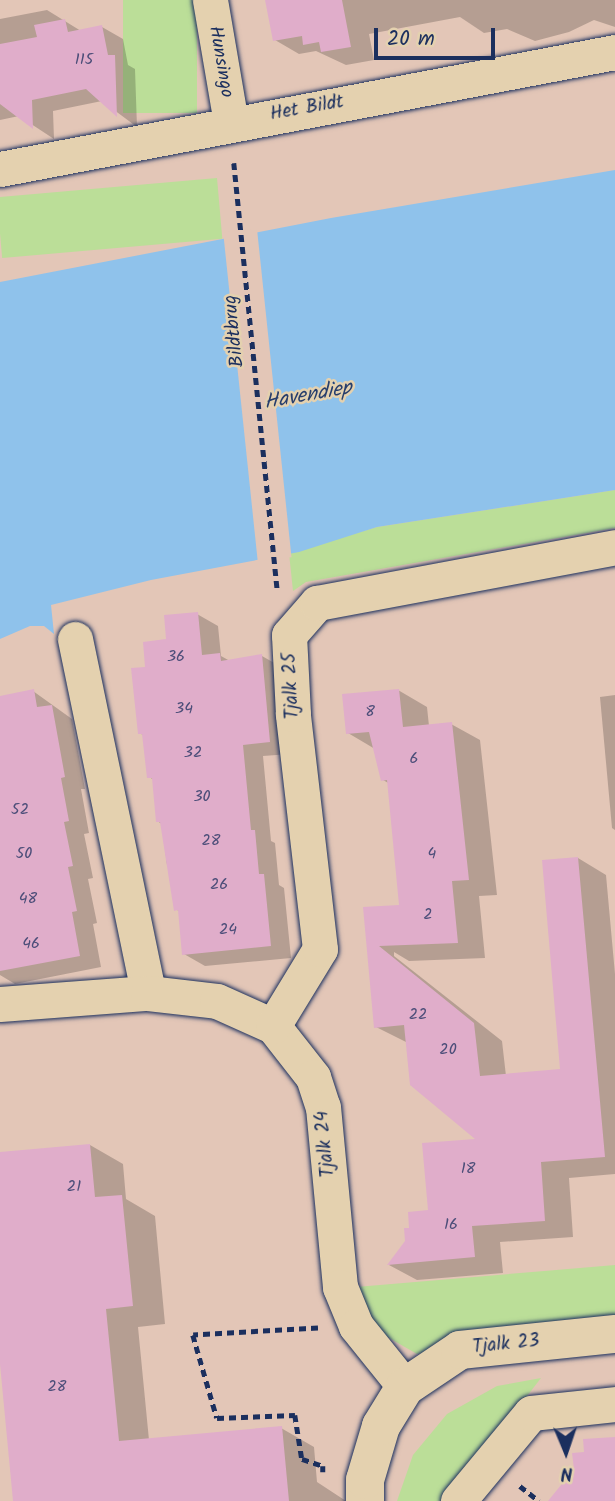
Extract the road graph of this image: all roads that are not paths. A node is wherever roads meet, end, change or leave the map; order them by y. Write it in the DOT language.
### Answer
graph roads {
  1 [pos="210,0"];
  2 [pos="615,52"];
  3 [pos="231,123"];
  4 [pos="0,169"];
  5 [pos="615,547"];
  6 [pos="75,639"];
  7 [pos="148,993"];
  8 [pos="0,1004"];
  9 [pos="273,1026"];
  10 [pos="615,1334"];
  11 [pos="405,1387"];
  12 [pos="615,1404"];
  13 [pos="365,1501"];
  14 [pos="458,1501"];
  1 -- 3 [label="street, Hunsingo"];
  2 -- 3 [label="street, Het Bildt"];
  3 -- 4 [label="street, Het Bildt"];
  5 -- 9 [label="street, Tjalk 25"];
  6 -- 7 [label="street"];
  7 -- 8 [label="street, Tjalk 24"];
  7 -- 9 [label="street, Tjalk 24"];
  9 -- 11 [label="street, Tjalk 24"];
  10 -- 11 [label="street, Tjalk 23"];
  11 -- 13 [label="street, Tjalk 23"];
  12 -- 14 [label="street"];
}
